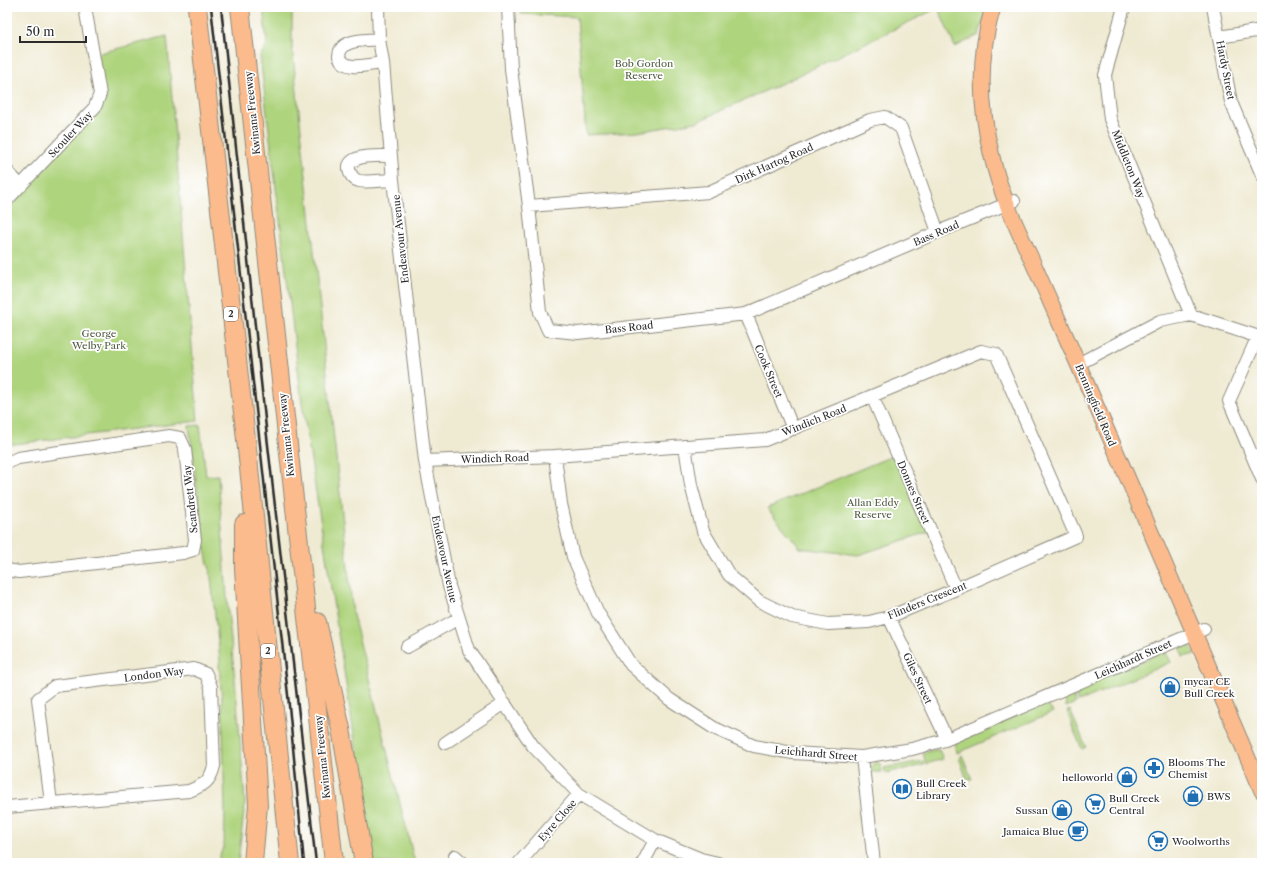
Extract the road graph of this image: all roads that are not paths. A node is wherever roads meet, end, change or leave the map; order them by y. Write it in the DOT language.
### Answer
graph roads {
  1 [pos="85,7"];
  2 [pos="197,7"];
  3 [pos="240,7"];
  4 [pos="378,7"];
  5 [pos="508,7"];
  6 [pos="992,7"];
  7 [pos="1003,7"];
  8 [pos="1124,7"];
  9 [pos="1213,7"];
  10 [pos="1262,30"];
  11 [pos="1219,37"];
  12 [pos="379,39"];
  13 [pos="383,63"];
  14 [pos="391,156"];
  15 [pos="7,170"];
  16 [pos="1262,176"];
  17 [pos="393,180"];
  18 [pos="21,186"];
  19 [pos="7,200"];
  20 [pos="1010,202"];
  21 [pos="529,206"];
  22 [pos="938,232"];
  23 [pos="746,314"];
  24 [pos="1191,315"];
  25 [pos="1260,337"];
  26 [pos="1082,362"];
  27 [pos="872,396"];
  28 [pos="793,429"];
  29 [pos="246,439"];
  30 [pos="685,446"];
  31 [pos="555,456"];
  32 [pos="425,461"];
  33 [pos="7,463"];
  34 [pos="1262,479"];
  35 [pos="297,532"];
  36 [pos="1076,536"];
  37 [pos="7,570"];
  38 [pos="956,589"];
  39 [pos="889,617"];
  40 [pos="459,618"];
  41 [pos="1199,631"];
  42 [pos="407,647"];
  43 [pos="505,703"];
  44 [pos="945,740"];
  45 [pos="445,743"];
  46 [pos="862,757"];
  47 [pos="1262,766"];
  48 [pos="1262,791"];
  49 [pos="579,794"];
  50 [pos="51,803"];
  51 [pos="7,807"];
  52 [pos="655,840"];
  53 [pos="253,863"];
  54 [pos="290,863"];
  55 [pos="334,863"];
  56 [pos="364,863"];
  57 [pos="519,863"];
  58 [pos="643,863"];
  59 [pos="718,863"];
  60 [pos="874,863"];
  1 -- 18 [label="street, Scouler Way"];
  2 -- 29 [label="highway, 2"];
  3 -- 35 [label="highway, Kwinana Freeway"];
  4 -- 12 [label="street, Endeavour Avenue"];
  5 -- 21 [label="street, Bass Road"];
  6 -- 20 [label="main road, Benningfield Road"];
  7 -- 20 [label="main road, Benningfield Road"];
  8 -- 24 [label="street, Middleton Way"];
  9 -- 11 [label="street, Hardy Street"];
  10 -- 11 [label="street"];
  11 -- 16 [label="street, Hardy Street"];
  12 -- 13 [label="street, Endeavour Avenue"];
  12 -- 13 [label="street"];
  13 -- 14 [label="street, Endeavour Avenue"];
  14 -- 17 [label="street, Endeavour Avenue"];
  14 -- 17 [label="street"];
  15 -- 18 [label="street"];
  17 -- 32 [label="street, Endeavour Avenue"];
  18 -- 19 [label="street, Scouler Way"];
  20 -- 22 [label="street, Bass Road"];
  20 -- 26 [label="main road, Benningfield Road"];
  21 -- 22 [label="street, Dirk Hartog Road"];
  21 -- 23 [label="street, Bass Road"];
  22 -- 23 [label="street, Bass Road"];
  23 -- 28 [label="street, Cook Street"];
  24 -- 25 [label="street"];
  24 -- 26 [label="street"];
  25 -- 34 [label="street"];
  26 -- 41 [label="main road, Benningfield Road"];
  27 -- 28 [label="street, Windich Road"];
  27 -- 36 [label="street, Windich Road"];
  27 -- 38 [label="street, Donnes Street"];
  28 -- 30 [label="street, Windich Road"];
  29 -- 53 [label="highway"];
  29 -- 54 [label="highway, 2"];
  30 -- 31 [label="street, Windich Road"];
  30 -- 39 [label="street, Flinders Crescent"];
  31 -- 32 [label="street, Windich Road"];
  31 -- 46 [label="street, Leichhardt Street"];
  32 -- 40 [label="street, Endeavour Avenue"];
  33 -- 37 [label="street, Scandrett Way"];
  35 -- 55 [label="highway, Kwinana Freeway"];
  35 -- 56 [label="highway"];
  36 -- 38 [label="street, Flinders Crescent"];
  38 -- 39 [label="street, Flinders Crescent"];
  39 -- 44 [label="street, Giles Street"];
  40 -- 42 [label="street"];
  40 -- 43 [label="street, Endeavour Avenue"];
  41 -- 44 [label="street, Leichhardt Street"];
  41 -- 47 [label="main road, Benningfield Road"];
  41 -- 48 [label="main road, Benningfield Road"];
  43 -- 45 [label="street"];
  43 -- 49 [label="street, Endeavour Avenue"];
  44 -- 46 [label="street, Leichhardt Street"];
  46 -- 60 [label="street"];
  49 -- 52 [label="street, Endeavour Avenue"];
  49 -- 57 [label="street, Eyre Close"];
  50 -- 50 [label="street, London Way"];
  50 -- 51 [label="street, London Way"];
  52 -- 58 [label="street"];
  52 -- 59 [label="street, Endeavour Avenue"];
}
